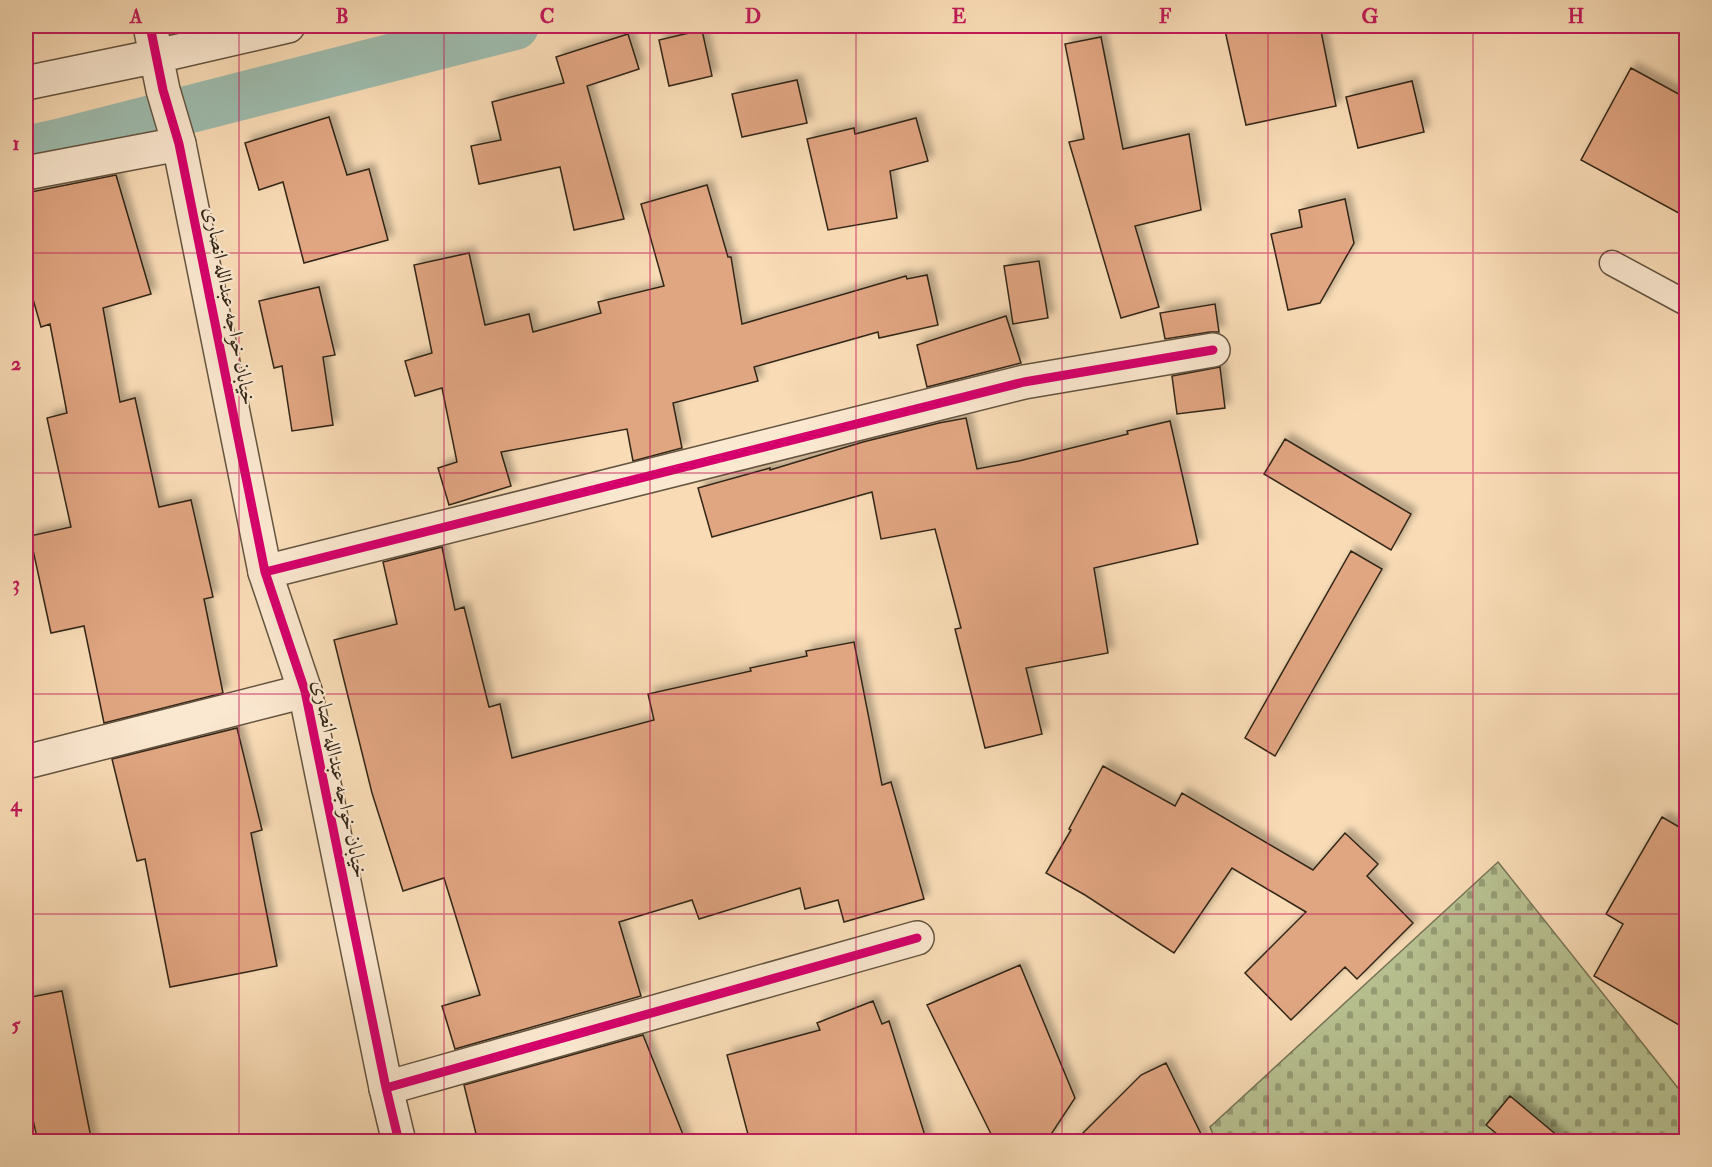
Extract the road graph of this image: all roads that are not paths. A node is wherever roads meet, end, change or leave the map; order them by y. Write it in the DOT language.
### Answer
graph roads {
  1 [pos="288,26"];
  2 [pos="153,41"];
  3 [pos="26,83"];
  4 [pos="180,144"];
  5 [pos="26,173"];
  6 [pos="1612,263"];
  7 [pos="1686,303"];
  8 [pos="1213,350"];
  9 [pos="265,572"];
  10 [pos="305,691"];
  11 [pos="26,762"];
  12 [pos="917,938"];
  13 [pos="386,1088"];
  14 [pos="399,1142"];
  1 -- 2 [label="street"];
  2 -- 3 [label="street"];
  2 -- 4 [label="street, خیابان خواجه عبدالله انصاری"];
  4 -- 5 [label="street"];
  4 -- 9 [label="street, خیابان خواجه عبدالله انصاری"];
  6 -- 7 [label="lane"];
  8 -- 9 [label="street"];
  9 -- 10 [label="street, خیابان خواجه عبدالله انصاری"];
  10 -- 11 [label="street"];
  10 -- 13 [label="street, خیابان خواجه عبدالله انصاری"];
  12 -- 13 [label="street"];
  13 -- 14 [label="street, خیابان خواجه عبدالله انصاری"];
}
